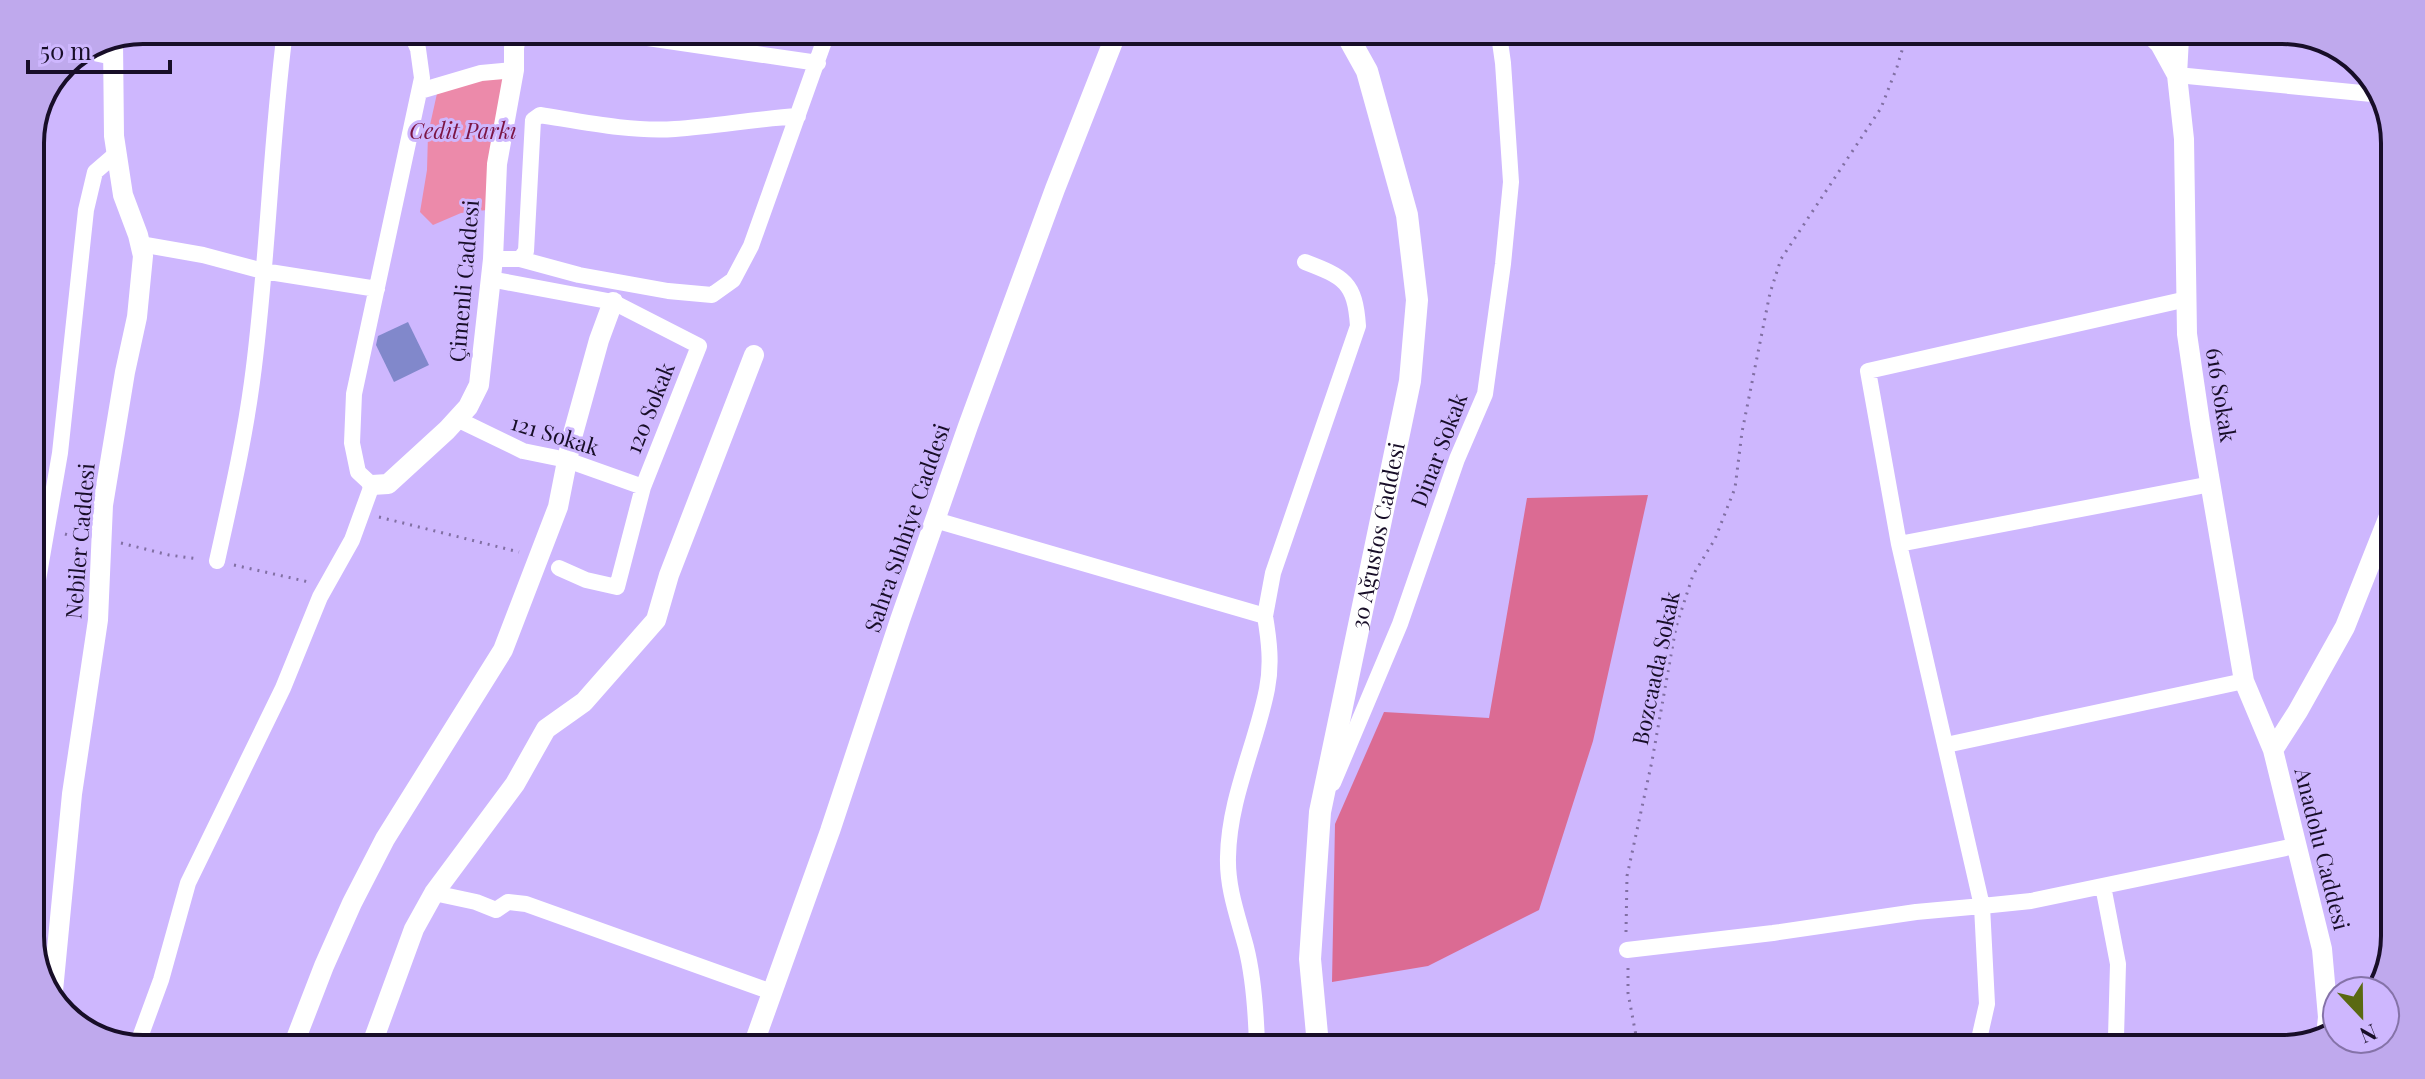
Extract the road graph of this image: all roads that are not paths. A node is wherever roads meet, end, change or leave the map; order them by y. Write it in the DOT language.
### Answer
graph roads {
  1 [pos="283,44"];
  2 [pos="416,44"];
  3 [pos="515,44"];
  4 [pos="721,44"];
  5 [pos="824,44"];
  6 [pos="1112,44"];
  7 [pos="1352,44"];
  8 [pos="1500,44"];
  9 [pos="2160,44"];
  10 [pos="2179,44"];
  11 [pos="113,50"];
  12 [pos="818,63"];
  13 [pos="514,70"];
  14 [pos="2177,75"];
  15 [pos="420,91"];
  16 [pos="2368,94"];
  17 [pos="798,116"];
  18 [pos="117,153"];
  19 [pos="140,244"];
  20 [pos="520,259"];
  21 [pos="1305,262"];
  22 [pos="492,269"];
  23 [pos="263,271"];
  24 [pos="377,289"];
  25 [pos="2187,299"];
  26 [pos="613,302"];
  27 [pos="754,355"];
  28 [pos="457,419"];
  29 [pos="567,460"];
  30 [pos="2211,484"];
  31 [pos="372,485"];
  32 [pos="643,487"];
  33 [pos="935,520"];
  34 [pos="2381,536"];
  35 [pos="1899,544"];
  36 [pos="44,551"];
  37 [pos="217,561"];
  38 [pos="559,568"];
  39 [pos="1265,616"];
  40 [pos="2244,681"];
  41 [pos="1946,745"];
  42 [pos="2273,750"];
  43 [pos="1320,812"];
  44 [pos="2295,846"];
  45 [pos="2103,886"];
  46 [pos="434,893"];
  47 [pos="1982,906"];
  48 [pos="1627,950"];
  49 [pos="2324,975"];
  50 [pos="54,980"];
  51 [pos="772,992"];
  52 [pos="141,1035"];
  53 [pos="297,1035"];
  54 [pos="375,1035"];
  55 [pos="757,1035"];
  56 [pos="1256,1035"];
  57 [pos="1317,1035"];
  58 [pos="1980,1035"];
  59 [pos="2116,1035"];
  1 -- 23 [label="street"];
  2 -- 15 [label="street"];
  3 -- 13 [label="street, Çimenli Caddesi"];
  4 -- 12 [label="street"];
  5 -- 12 [label="street"];
  6 -- 33 [label="street, Sahra Sıhhiye Caddesi"];
  7 -- 43 [label="main road, 30 Ağustos Caddesi"];
  8 -- 43 [label="street, Dinar Sokak"];
  9 -- 14 [label="street"];
  10 -- 14 [label="street, 616 Sokak"];
  11 -- 18 [label="street, Nebiler Caddesi"];
  12 -- 17 [label="street"];
  13 -- 15 [label="street"];
  13 -- 22 [label="street, Çimenli Caddesi"];
  14 -- 16 [label="street"];
  14 -- 25 [label="street, 616 Sokak"];
  15 -- 24 [label="street"];
  17 -- 20 [label="street"];
  17 -- 20 [label="street"];
  18 -- 19 [label="street, Nebiler Caddesi"];
  18 -- 36 [label="street"];
  19 -- 23 [label="street"];
  19 -- 50 [label="street, Nebiler Caddesi"];
  20 -- 22 [label="street"];
  21 -- 39 [label="street"];
  22 -- 26 [label="street"];
  22 -- 28 [label="street, Çimenli Caddesi"];
  23 -- 24 [label="street"];
  23 -- 37 [label="street"];
  24 -- 31 [label="street"];
  25 -- 30 [label="street, 616 Sokak"];
  25 -- 35 [label="street"];
  26 -- 29 [label="street"];
  26 -- 32 [label="street, 120 Sokak"];
  27 -- 46 [label="street"];
  28 -- 29 [label="street, 121 Sokak"];
  28 -- 31 [label="street, Çimenli Caddesi"];
  29 -- 32 [label="street, 121 Sokak"];
  29 -- 53 [label="street"];
  30 -- 35 [label="street"];
  30 -- 40 [label="street, 616 Sokak"];
  31 -- 52 [label="street"];
  32 -- 38 [label="street, 120 Sokak"];
  33 -- 39 [label="street"];
  33 -- 51 [label="street, Sahra Sıhhiye Caddesi"];
  34 -- 42 [label="street, Anadolu Caddesi"];
  35 -- 41 [label="street"];
  39 -- 56 [label="street"];
  40 -- 41 [label="street"];
  40 -- 42 [label="street, 616 Sokak"];
  41 -- 47 [label="street"];
  42 -- 44 [label="street, Anadolu Caddesi"];
  43 -- 57 [label="main road, 30 Ağustos Caddesi"];
  44 -- 45 [label="street"];
  44 -- 49 [label="street, Anadolu Caddesi"];
  45 -- 47 [label="street"];
  45 -- 59 [label="street"];
  46 -- 51 [label="street"];
  46 -- 54 [label="street"];
  47 -- 48 [label="street"];
  47 -- 58 [label="street"];
  51 -- 55 [label="street, Sahra Sıhhiye Caddesi"];
}
